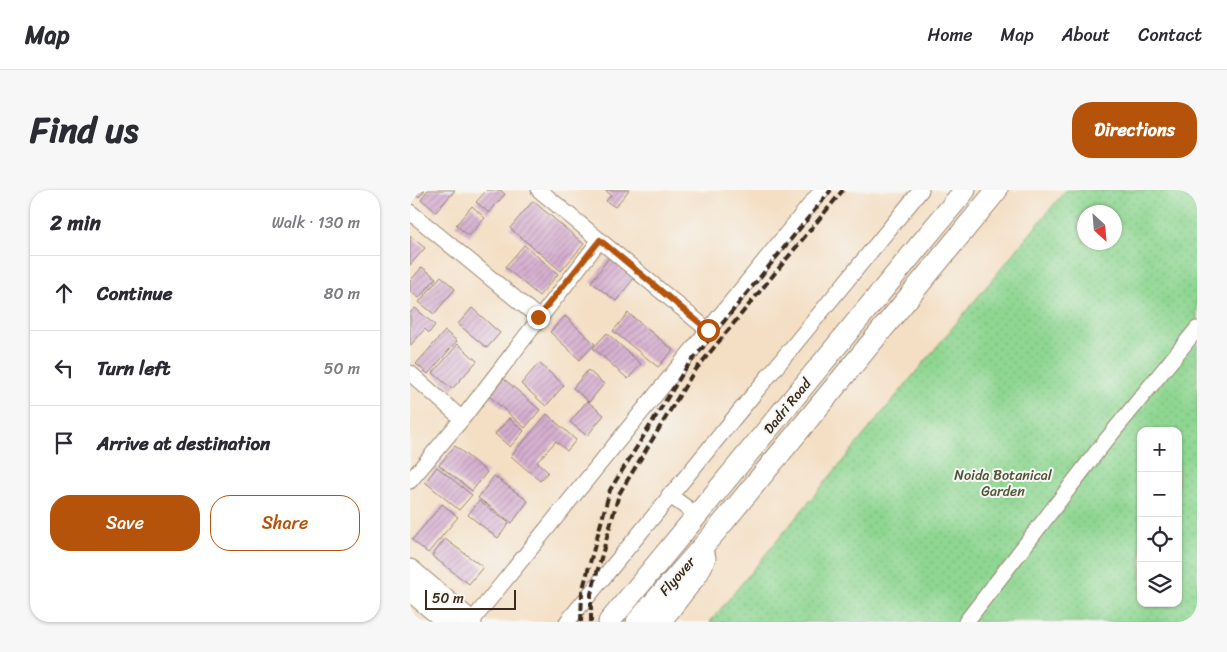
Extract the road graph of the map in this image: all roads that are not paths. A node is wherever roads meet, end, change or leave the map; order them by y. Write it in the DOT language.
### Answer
graph roads {
  1 [pos="539,190"];
  2 [pos="822,190"];
  3 [pos="920,190"];
  4 [pos="965,190"];
  5 [pos="996,190"];
  6 [pos="410,212"];
  7 [pos="600,240"];
  8 [pos="538,317"];
  9 [pos="1197,329"];
  10 [pos="708,330"];
  11 [pos="1190,348"];
  12 [pos="410,373"];
  13 [pos="462,419"];
  14 [pos="410,481"];
  15 [pos="669,495"];
  16 [pos="697,515"];
  17 [pos="410,570"];
  18 [pos="410,590"];
  19 [pos="647,619"];
  20 [pos="448,622"];
  21 [pos="471,622"];
  22 [pos="567,622"];
  23 [pos="609,622"];
  24 [pos="966,622"];
  1 -- 7 [label="street"];
  2 -- 10 [label="street"];
  3 -- 15 [label="street"];
  4 -- 16 [label="main road, Dadri Road"];
  5 -- 19 [label="main road, Dadri Road"];
  6 -- 8 [label="street"];
  7 -- 8 [label="street"];
  7 -- 10 [label="street"];
  8 -- 13 [label="street"];
  9 -- 11 [label="street"];
  10 -- 21 [label="street"];
  11 -- 24 [label="street"];
  12 -- 13 [label="street"];
  13 -- 14 [label="street"];
  15 -- 16 [label="street"];
  15 -- 22 [label="street"];
  16 -- 23 [label="main road, Dadri Road"];
  17 -- 21 [label="main road"];
  18 -- 20 [label="main road"];
}
